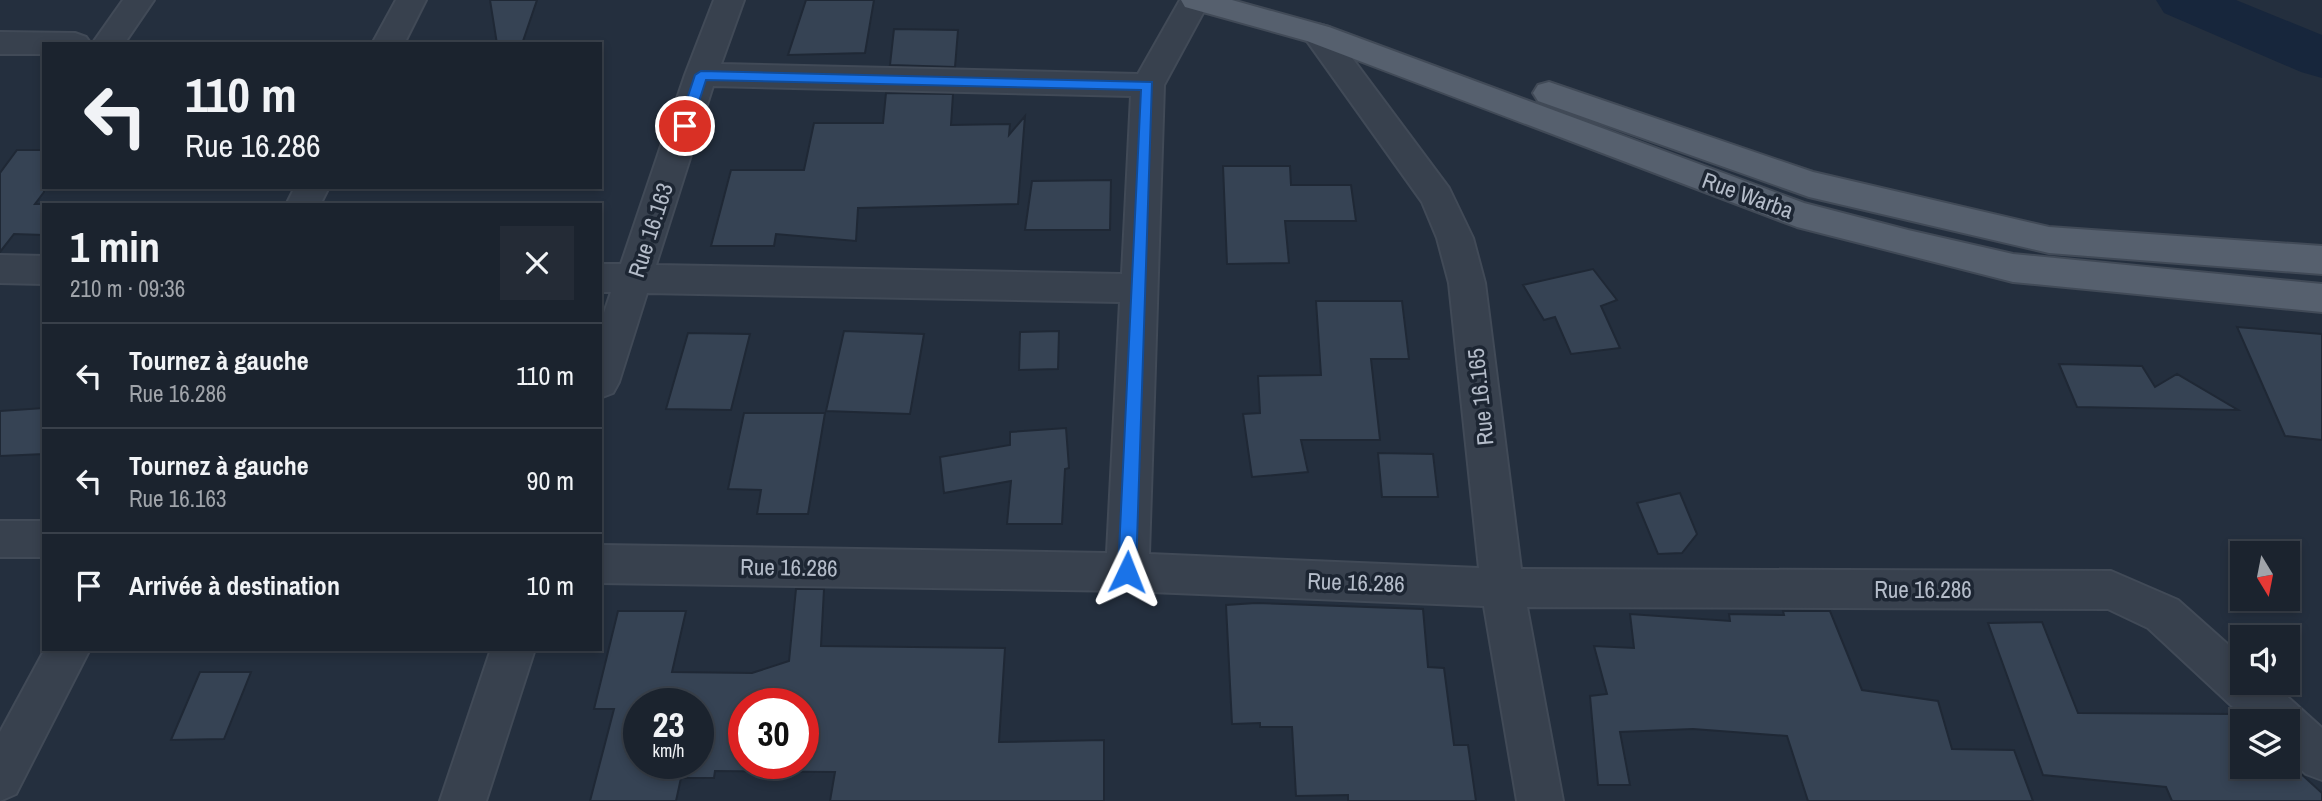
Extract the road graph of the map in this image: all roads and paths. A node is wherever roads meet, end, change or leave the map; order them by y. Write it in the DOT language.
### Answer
graph roads {
  1 [pos="139,0"];
  2 [pos="411,0"];
  3 [pos="729,0"];
  4 [pos="1196,0"];
  5 [pos="1290,0"];
  6 [pos="1318,34"];
  7 [pos="109,42"];
  8 [pos="389,42"];
  9 [pos="0,43"];
  10 [pos="42,44"];
  11 [pos="701,75"];
  12 [pos="1148,85"];
  13 [pos="2322,260"];
  14 [pos="0,269"];
  15 [pos="42,270"];
  16 [pos="617,278"];
  17 [pos="1139,288"];
  18 [pos="2322,298"];
  19 [pos="602,370"];
  20 [pos="0,539"];
  21 [pos="42,539"];
  22 [pos="602,564"];
  23 [pos="1127,572"];
  24 [pos="1502,588"];
  25 [pos="67,651"];
  26 [pos="512,651"];
  27 [pos="2268,709"];
  28 [pos="2300,739"];
  29 [pos="2322,758"];
  30 [pos="0,778"];
  31 [pos="463,801"];
  32 [pos="1540,801"];
  1 -- 7 [label="street"];
  2 -- 8 [label="street"];
  3 -- 11 [label="street, Rue 16.163"];
  4 -- 6 [label="main road, Rue Warba"];
  4 -- 12 [label="street"];
  5 -- 13 [label="main road"];
  6 -- 18 [label="main road, Rue Warba"];
  6 -- 24 [label="street, Rue 16.165"];
  9 -- 10 [label="street"];
  11 -- 12 [label="street"];
  11 -- 16 [label="street, Rue 16.163"];
  12 -- 17 [label="street"];
  14 -- 15 [label="street"];
  16 -- 17 [label="street"];
  16 -- 19 [label="street, Rue 16.163"];
  17 -- 23 [label="street"];
  20 -- 21 [label="street"];
  22 -- 23 [label="street, Rue 16.286"];
  23 -- 24 [label="street, Rue 16.286"];
  24 -- 27 [label="street, Rue 16.286"];
  24 -- 32 [label="street, Rue 16.165"];
  25 -- 30 [label="street"];
  26 -- 31 [label="street"];
  28 -- 29 [label="street"];
}
